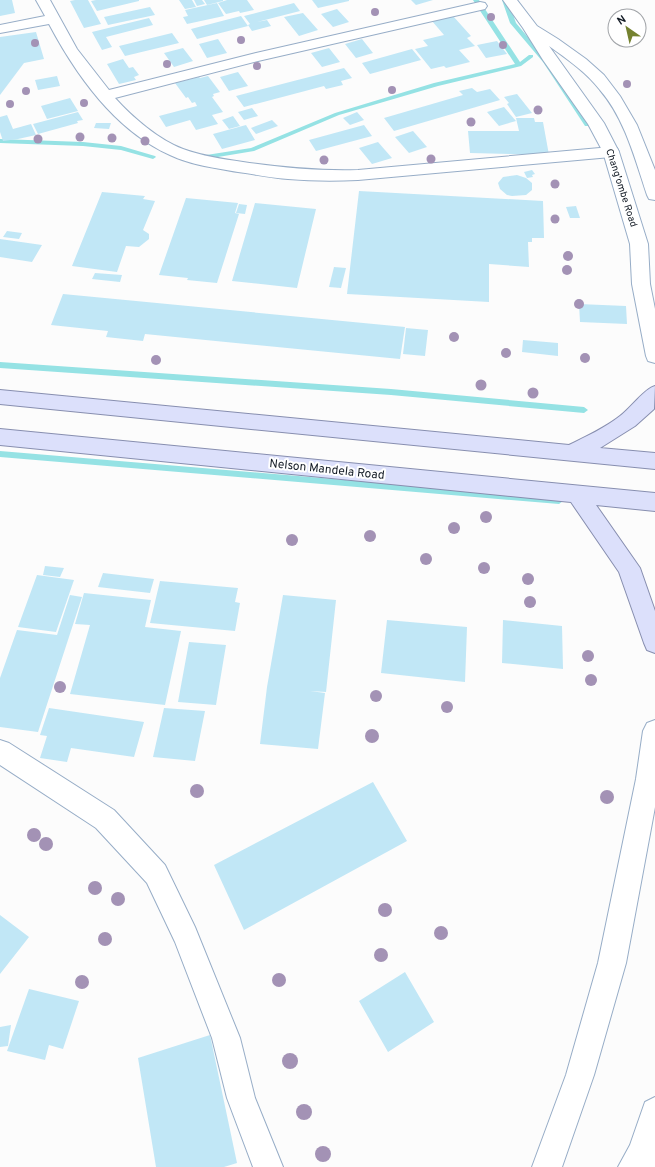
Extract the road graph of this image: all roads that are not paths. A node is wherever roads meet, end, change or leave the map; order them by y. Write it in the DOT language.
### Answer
graph roads {
  1 [pos="43,0"];
  2 [pos="510,0"];
  3 [pos="480,6"];
  4 [pos="53,19"];
  5 [pos="530,27"];
  6 [pos="0,29"];
  7 [pos="105,96"];
  8 [pos="611,152"];
  9 [pos="655,195"];
  10 [pos="655,356"];
  11 [pos="655,393"];
  12 [pos="0,397"];
  13 [pos="0,437"];
  14 [pos="571,452"];
  15 [pos="655,462"];
  16 [pos="578,495"];
  17 [pos="655,502"];
  18 [pos="655,643"];
  19 [pos="655,731"];
  20 [pos="0,751"];
  21 [pos="655,1112"];
  22 [pos="643,1161"];
  23 [pos="268,1167"];
  24 [pos="547,1167"];
  1 -- 4 [label="street"];
  2 -- 5 [label="street, Chang'ombe Road"];
  3 -- 7 [label="street"];
  4 -- 6 [label="street"];
  4 -- 7 [label="street"];
  5 -- 8 [label="street, Chang'ombe Road"];
  5 -- 9 [label="street"];
  7 -- 8 [label="street"];
  8 -- 10 [label="street, Chang'ombe Road"];
  11 -- 14 [label="main road"];
  12 -- 14 [label="main road"];
  13 -- 16 [label="main road, Nelson Mandela Road"];
  14 -- 15 [label="main road"];
  16 -- 17 [label="main road, Nelson Mandela Road"];
  16 -- 18 [label="main road"];
  19 -- 24 [label="street"];
  20 -- 23 [label="street"];
  21 -- 22 [label="street"];
}
